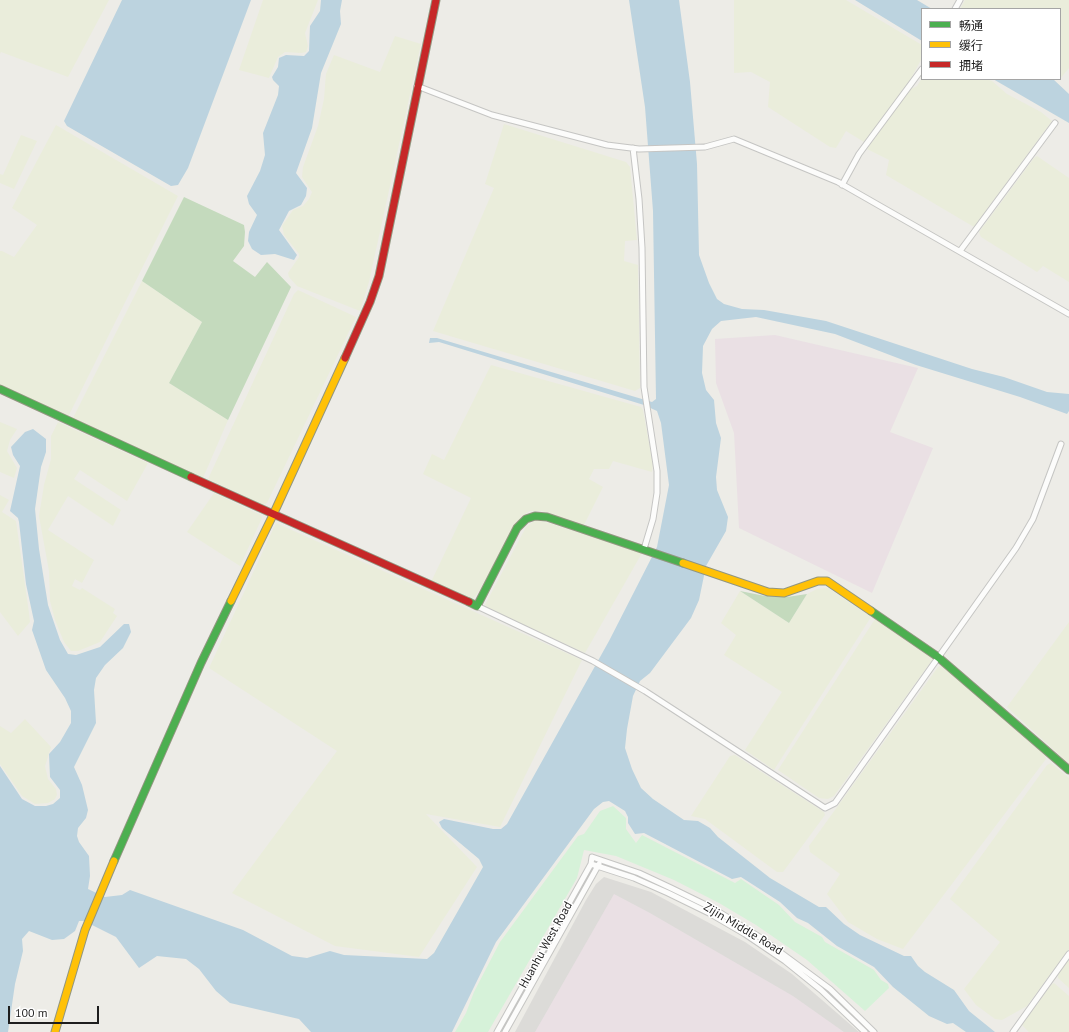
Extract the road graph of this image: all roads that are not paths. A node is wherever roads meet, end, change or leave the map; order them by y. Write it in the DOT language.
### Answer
graph roads {
  1 [pos="436,0"];
  2 [pos="921,70"];
  3 [pos="417,86"];
  4 [pos="1055,123"];
  5 [pos="632,148"];
  6 [pos="842,185"];
  7 [pos="960,251"];
  8 [pos="1069,314"];
  9 [pos="0,389"];
  10 [pos="1061,444"];
  11 [pos="273,515"];
  12 [pos="645,550"];
  13 [pos="477,606"];
  14 [pos="938,657"];
  15 [pos="1069,770"];
  16 [pos="592,857"];
  17 [pos="600,860"];
  18 [pos="591,864"];
  19 [pos="599,866"];
  20 [pos="1069,954"];
  21 [pos="1014,1030"];
  22 [pos="55,1032"];
  23 [pos="497,1032"];
  24 [pos="505,1032"];
  25 [pos="865,1032"];
  26 [pos="874,1032"];
  1 -- 3 [label="street"];
  2 -- 6 [label="street"];
  3 -- 5 [label="street"];
  3 -- 11 [label="street"];
  4 -- 7 [label="street"];
  5 -- 6 [label="street"];
  5 -- 12 [label="street"];
  6 -- 7 [label="street"];
  7 -- 8 [label="street"];
  9 -- 11 [label="street"];
  10 -- 14 [label="street"];
  11 -- 13 [label="street"];
  11 -- 22 [label="street"];
  12 -- 13 [label="street"];
  12 -- 14 [label="street"];
  13 -- 14 [label="street"];
  14 -- 15 [label="street"];
  16 -- 17 [label="street, Zijin Middle Road"];
  16 -- 18 [label="street, Huanhu West Road"];
  17 -- 19 [label="street, Huanhu West Road"];
  17 -- 26 [label="street, Zijin Middle Road"];
  18 -- 19 [label="street, Zijin Middle Road"];
  18 -- 23 [label="street, Huanhu West Road"];
  19 -- 24 [label="street, Huanhu West Road"];
  19 -- 25 [label="street, Zijin Middle Road"];
  20 -- 21 [label="street"];
}
